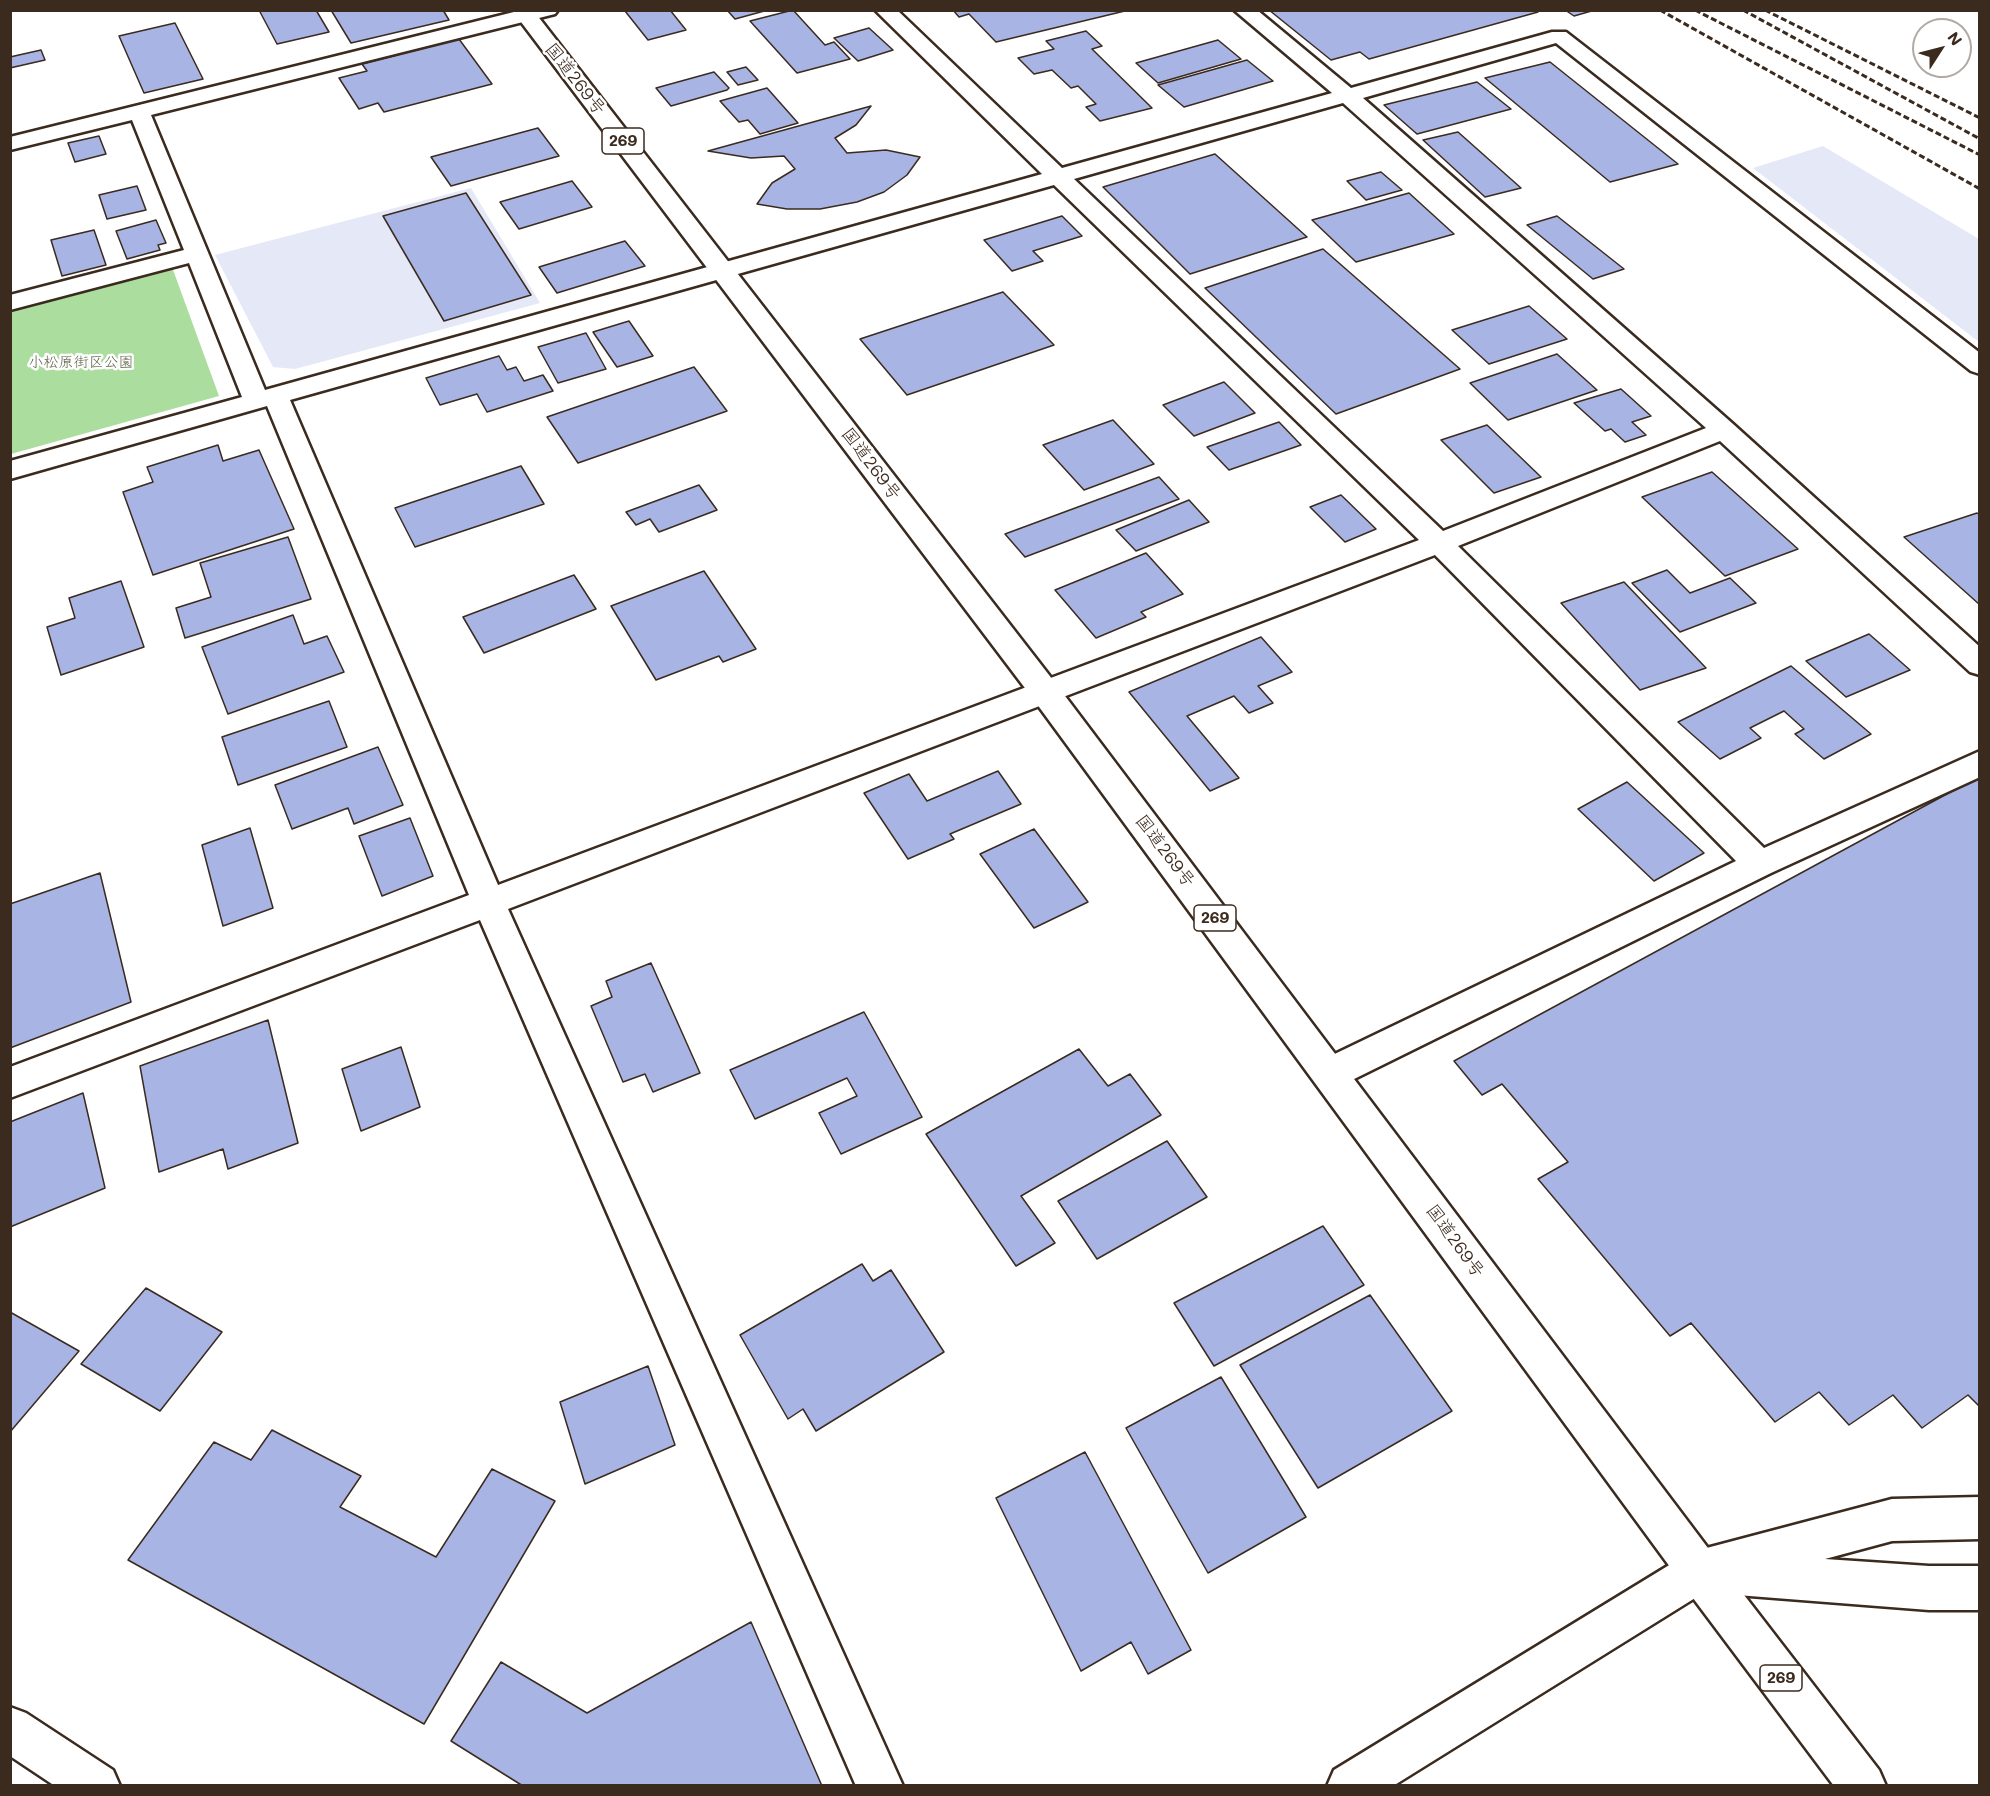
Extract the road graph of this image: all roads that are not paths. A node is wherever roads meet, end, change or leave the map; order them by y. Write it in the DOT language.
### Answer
graph roads {
  1 [pos="548,10"];
  2 [pos="885,10"];
  3 [pos="1244,10"];
  4 [pos="524,13"];
  5 [pos="1347,95"];
  6 [pos="140,114"];
  7 [pos="10,144"];
  8 [pos="1056,175"];
  9 [pos="197,254"];
  10 [pos="724,271"];
  11 [pos="10,303"];
  12 [pos="1980,366"];
  13 [pos="266,397"];
  14 [pos="1724,430"];
  15 [pos="10,470"];
  16 [pos="1439,543"];
  17 [pos="1980,664"];
  18 [pos="1045,692"];
  19 [pos="1980,764"];
  20 [pos="1760,864"];
  21 [pos="488,902"];
  22 [pos="1331,1073"];
  23 [pos="10,1083"];
  24 [pos="1980,1518"];
  25 [pos="1699,1571"];
  26 [pos="1980,1588"];
  27 [pos="10,1729"];
  28 [pos="97,1785"];
  29 [pos="880,1785"];
  30 [pos="1350,1785"];
  31 [pos="1863,1785"];
  1 -- 4 [label="main road"];
  2 -- 8 [label="main road"];
  3 -- 5 [label="main road"];
  4 -- 6 [label="main road"];
  4 -- 10 [label="main road, 国道269号 / 269"];
  5 -- 8 [label="main road"];
  5 -- 12 [label="main road"];
  5 -- 14 [label="main road"];
  6 -- 7 [label="main road"];
  6 -- 9 [label="main road"];
  8 -- 10 [label="main road"];
  8 -- 16 [label="main road"];
  9 -- 11 [label="main road"];
  9 -- 13 [label="main road"];
  10 -- 13 [label="main road"];
  10 -- 18 [label="main road, 国道269号 / 269"];
  13 -- 15 [label="main road"];
  13 -- 21 [label="main road"];
  14 -- 16 [label="main road"];
  14 -- 17 [label="main road"];
  16 -- 18 [label="main road"];
  16 -- 20 [label="main road"];
  18 -- 21 [label="main road"];
  18 -- 22 [label="main road, 国道269号 / 269"];
  19 -- 20 [label="main road"];
  20 -- 22 [label="main road"];
  21 -- 23 [label="main road"];
  21 -- 29 [label="main road"];
  22 -- 25 [label="main road, 国道269号 / 269"];
  24 -- 25 [label="main road"];
  25 -- 26 [label="main road"];
  25 -- 30 [label="main road"];
  25 -- 31 [label="main road, 国道269号 / 269"];
  27 -- 28 [label="main road"];
}
